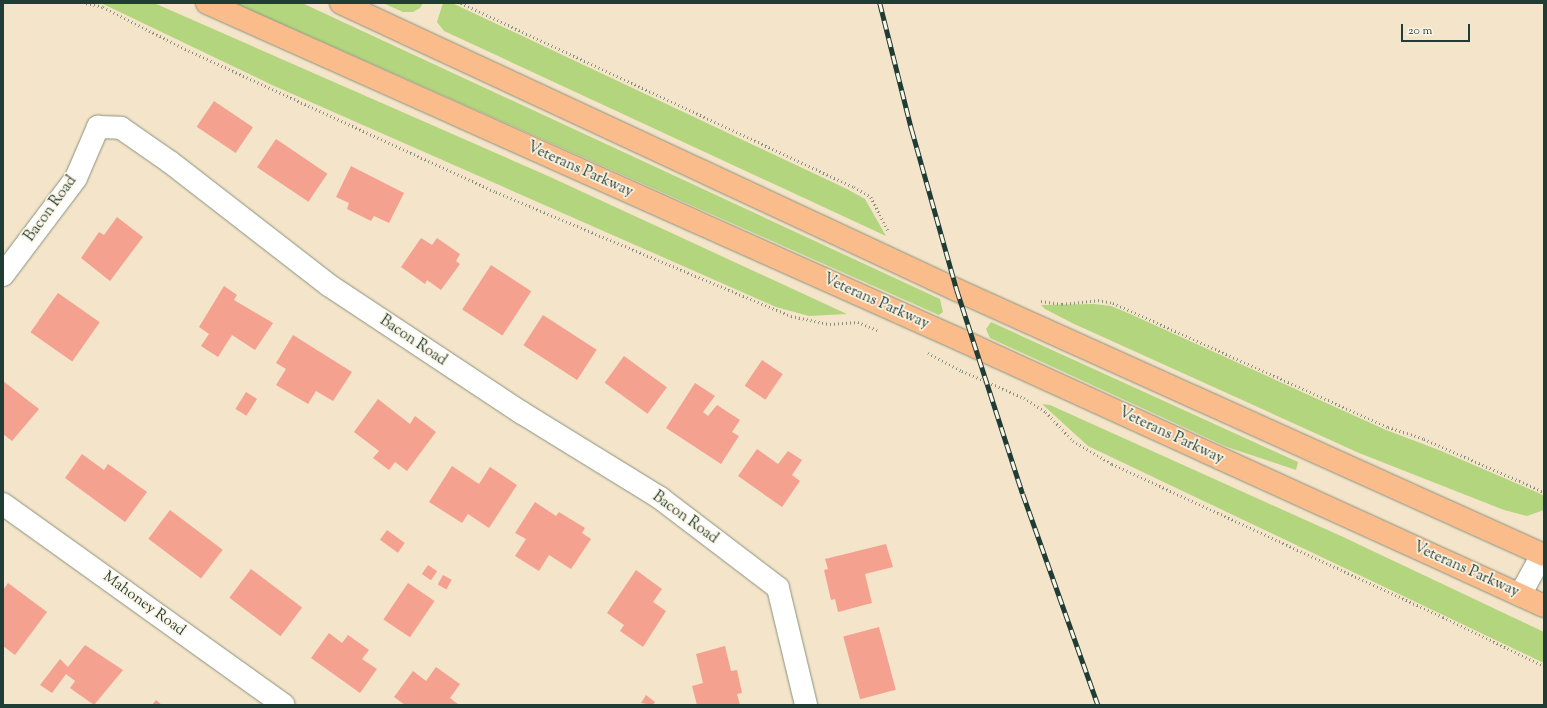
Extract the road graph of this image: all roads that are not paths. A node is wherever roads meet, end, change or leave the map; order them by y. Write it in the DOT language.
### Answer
graph roads {
  1 [pos="206,3"];
  2 [pos="341,3"];
  3 [pos="3,275"];
  4 [pos="3,504"];
  5 [pos="1543,555"];
  6 [pos="1520,594"];
  7 [pos="1544,606"];
  8 [pos="284,705"];
  9 [pos="806,705"];
  1 -- 6 [label="main road, Veterans Parkway"];
  2 -- 5 [label="main road"];
  3 -- 9 [label="street, Bacon Road"];
  4 -- 8 [label="street, Mahoney Road"];
  5 -- 6 [label="street"];
  6 -- 7 [label="main road, Veterans Parkway"];
}
